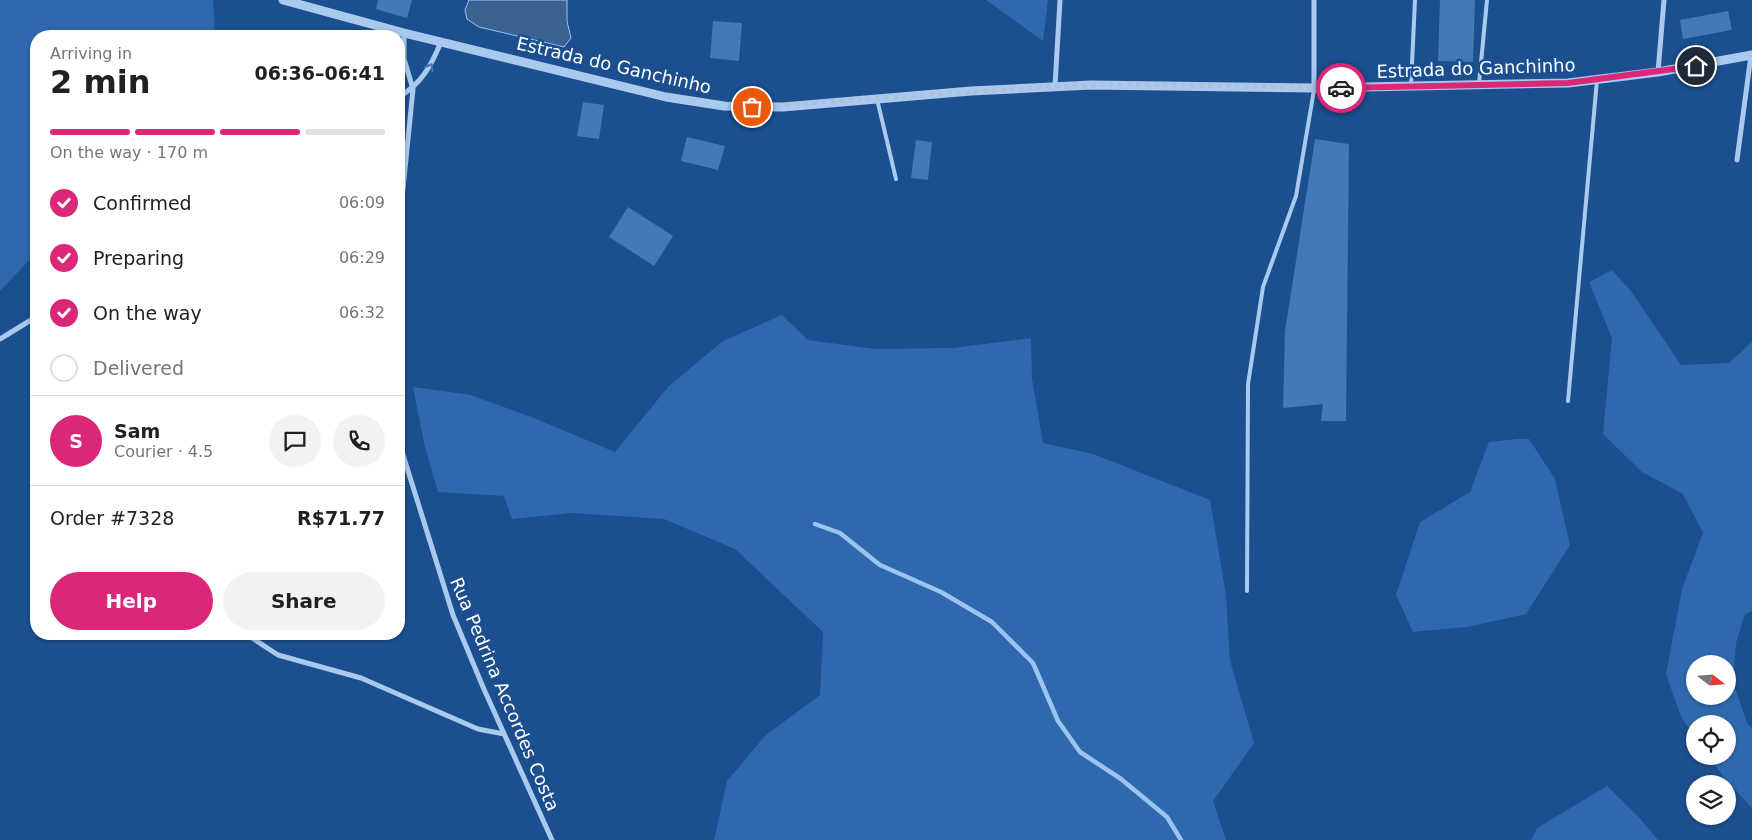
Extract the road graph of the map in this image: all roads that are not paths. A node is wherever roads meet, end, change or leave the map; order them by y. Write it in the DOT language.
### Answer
graph roads {
  1 [pos="283,0"];
  2 [pos="1060,0"];
  3 [pos="1314,0"];
  4 [pos="1415,0"];
  5 [pos="1486,0"];
  6 [pos="1664,0"];
  7 [pos="393,30"];
  8 [pos="405,33"];
  9 [pos="441,42"];
  10 [pos="1752,55"];
  11 [pos="405,63"];
  12 [pos="1658,72"];
  13 [pos="1597,80"];
  14 [pos="1055,86"];
  15 [pos="1478,86"];
  16 [pos="1411,87"];
  17 [pos="1314,88"];
  18 [pos="412,89"];
  19 [pos="405,93"];
  20 [pos="877,99"];
  21 [pos="1737,160"];
  22 [pos="405,164"];
  23 [pos="896,179"];
  24 [pos="30,321"];
  25 [pos="0,339"];
  26 [pos="1568,401"];
  27 [pos="405,461"];
  28 [pos="1247,591"];
  29 [pos="255,640"];
  30 [pos="504,734"];
  31 [pos="552,840"];
  1 -- 7 [label="street, Estrada do Ganchinho"];
  2 -- 14 [label="street"];
  3 -- 17 [label="street"];
  4 -- 16 [label="lane"];
  5 -- 15 [label="lane"];
  6 -- 12 [label="street"];
  8 -- 9 [label="street, Estrada do Ganchinho"];
  18 -- 9 [label="street, one-way"];
  9 -- 20 [label="street, Estrada do Ganchinho"];
  10 -- 12 [label="street, Estrada do Ganchinho"];
  10 -- 21 [label="street"];
  11 -- 18 [label="street"];
  12 -- 13 [label="street, Estrada do Ganchinho"];
  13 -- 15 [label="street, Estrada do Ganchinho"];
  13 -- 26 [label="lane"];
  14 -- 17 [label="street, Estrada do Ganchinho"];
  14 -- 20 [label="street, Estrada do Ganchinho"];
  15 -- 16 [label="street, Estrada do Ganchinho"];
  16 -- 17 [label="street, Estrada do Ganchinho"];
  17 -- 28 [label="lane"];
  18 -- 19 [label="street"];
  18 -- 22 [label="street"];
  20 -- 23 [label="lane"];
  24 -- 25 [label="street"];
  27 -- 30 [label="street, Rua Pedrina Accordes Costa"];
  29 -- 30 [label="street"];
  30 -- 31 [label="street, Rua Pedrina Accordes Costa"];
}
